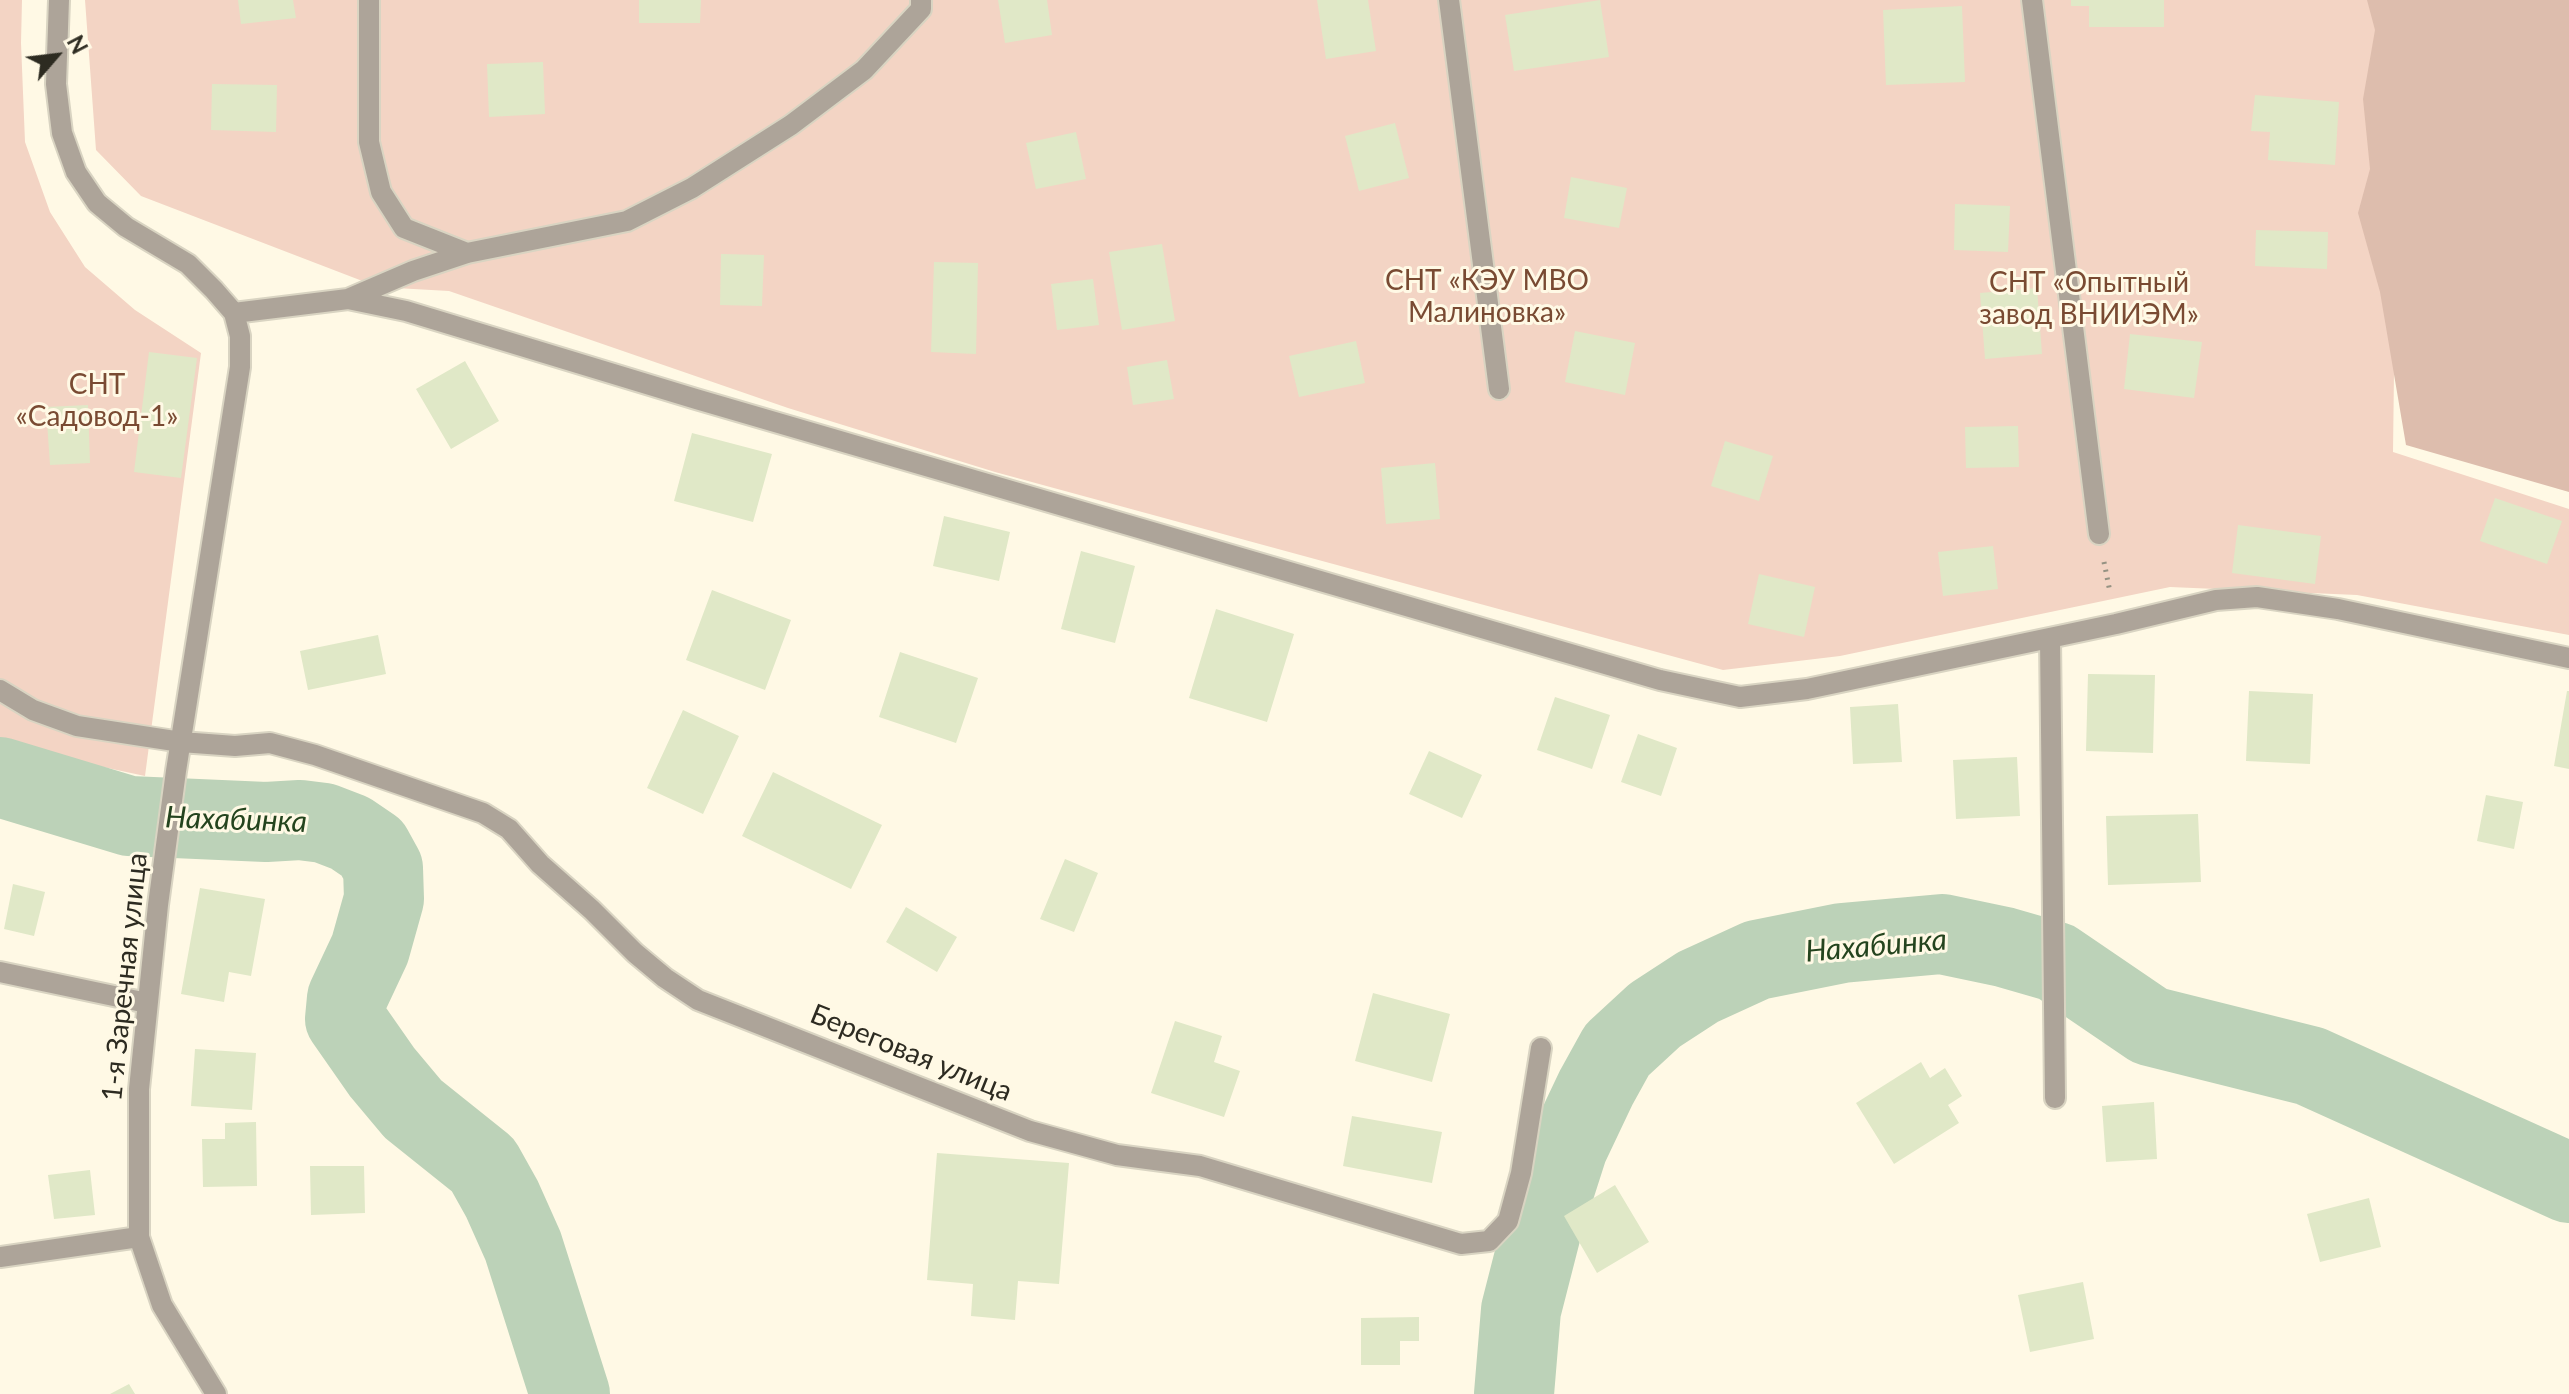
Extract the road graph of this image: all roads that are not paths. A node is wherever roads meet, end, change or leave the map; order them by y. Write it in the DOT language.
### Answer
graph roads {
  1 [pos="59,0"];
  2 [pos="369,0"];
  3 [pos="1449,0"];
  4 [pos="2032,0"];
  5 [pos="926,3"];
  6 [pos="467,253"];
  7 [pos="348,299"];
  8 [pos="234,313"];
  9 [pos="1499,389"];
  10 [pos="2099,534"];
  11 [pos="2050,638"];
  12 [pos="2569,658"];
  13 [pos="0,690"];
  14 [pos="181,742"];
  15 [pos="0,972"];
  16 [pos="147,1003"];
  17 [pos="1541,1048"];
  18 [pos="2055,1098"];
  19 [pos="139,1237"];
  20 [pos="0,1257"];
  21 [pos="216,1394"];
  1 -- 8 [label="street"];
  2 -- 6 [label="street"];
  3 -- 9 [label="street"];
  4 -- 10 [label="street"];
  5 -- 6 [label="street"];
  6 -- 7 [label="street"];
  7 -- 8 [label="street"];
  7 -- 11 [label="street"];
  8 -- 14 [label="street, 1-я Заречная улица"];
  11 -- 12 [label="street"];
  11 -- 18 [label="street"];
  13 -- 14 [label="street, Береговая улица"];
  14 -- 16 [label="street, 1-я Заречная улица"];
  14 -- 17 [label="street, Береговая улица"];
  15 -- 16 [label="street"];
  16 -- 19 [label="street, 1-я Заречная улица"];
  19 -- 20 [label="street"];
  19 -- 21 [label="street, 1-я Заречная улица"];
}
